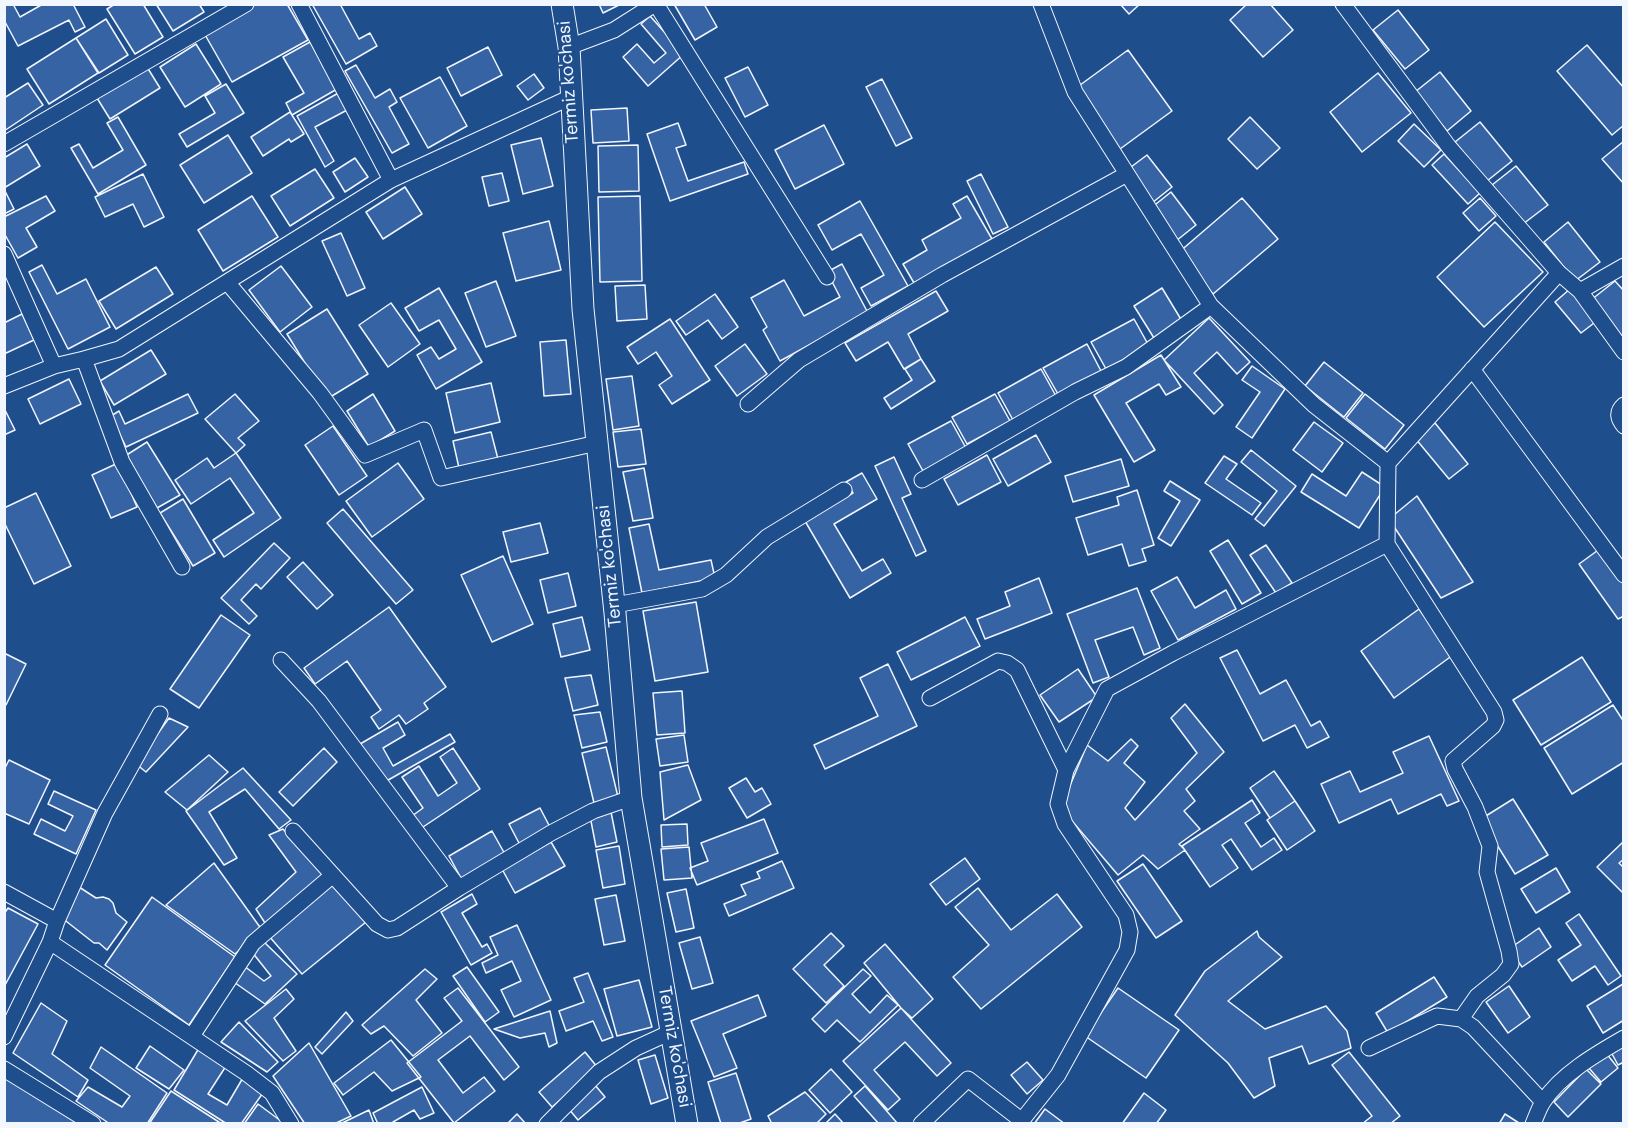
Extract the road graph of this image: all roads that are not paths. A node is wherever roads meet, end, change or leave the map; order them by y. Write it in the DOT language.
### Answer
graph roads {
  1 [pos="246,4"];
  2 [pos="299,4"];
  3 [pos="562,4"];
  4 [pos="656,4"];
  5 [pos="1041,4"];
  6 [pos="1343,4"];
  7 [pos="568,47"];
  8 [pos="571,97"];
  9 [pos="4,144"];
  10 [pos="1127,174"];
  11 [pos="391,180"];
  12 [pos="4,254"];
  13 [pos="1623,266"];
  14 [pos="1559,273"];
  15 [pos="826,277"];
  16 [pos="227,282"];
  17 [pos="1580,291"];
  18 [pos="1211,306"];
  19 [pos="1623,352"];
  20 [pos="84,359"];
  21 [pos="54,366"];
  22 [pos="1473,369"];
  23 [pos="4,386"];
  24 [pos="748,404"];
  25 [pos="1623,405"];
  26 [pos="1623,426"];
  27 [pos="597,443"];
  28 [pos="1388,463"];
  29 [pos="922,480"];
  30 [pos="844,490"];
  31 [pos="1387,544"];
  32 [pos="182,567"];
  33 [pos="1623,575"];
  34 [pos="615,605"];
  35 [pos="281,660"];
  36 [pos="930,698"];
  37 [pos="160,714"];
  38 [pos="1066,770"];
  39 [pos="631,798"];
  40 [pos="293,831"];
  41 [pos="333,875"];
  42 [pos="459,888"];
  43 [pos="4,892"];
  44 [pos="57,921"];
  45 [pos="50,942"];
  46 [pos="1461,1019"];
  47 [pos="671,1032"];
  48 [pos="192,1036"];
  49 [pos="4,1037"];
  50 [pos="1623,1038"];
  51 [pos="1369,1048"];
  52 [pos="4,1070"];
  53 [pos="1543,1102"];
  54 [pos="1020,1122"];
  55 [pos="93,1124"];
  56 [pos="291,1124"];
  57 [pos="547,1124"];
  58 [pos="687,1124"];
  59 [pos="921,1124"];
  60 [pos="1533,1124"];
  1 -- 9 [label="street"];
  2 -- 11 [label="street"];
  3 -- 7 [label="main road, Termiz ko'chasi"];
  4 -- 7 [label="street"];
  4 -- 15 [label="street"];
  5 -- 10 [label="street"];
  6 -- 14 [label="street"];
  7 -- 8 [label="main road, Termiz ko'chasi"];
  8 -- 11 [label="street"];
  8 -- 27 [label="main road, Termiz ko'chasi"];
  10 -- 18 [label="street"];
  10 -- 24 [label="street"];
  11 -- 16 [label="street"];
  12 -- 21 [label="street"];
  13 -- 17 [label="street"];
  14 -- 17 [label="street"];
  14 -- 22 [label="street"];
  16 -- 20 [label="street"];
  16 -- 27 [label="street"];
  17 -- 19 [label="street"];
  18 -- 28 [label="street"];
  18 -- 29 [label="street"];
  20 -- 21 [label="street"];
  20 -- 32 [label="street"];
  21 -- 23 [label="street"];
  22 -- 28 [label="street"];
  22 -- 33 [label="street"];
  25 -- 26 [label="street"];
  27 -- 34 [label="main road, Termiz ko'chasi"];
  28 -- 31 [label="street"];
  30 -- 34 [label="street"];
  31 -- 38 [label="street"];
  31 -- 46 [label="street"];
  34 -- 39 [label="main road, Termiz ko'chasi"];
  35 -- 42 [label="street"];
  36 -- 38 [label="street"];
  37 -- 44 [label="street"];
  38 -- 54 [label="street"];
  39 -- 42 [label="street"];
  39 -- 47 [label="main road, Termiz ko'chasi"];
  40 -- 41 [label="street"];
  41 -- 42 [label="street"];
  41 -- 48 [label="street"];
  43 -- 44 [label="street"];
  44 -- 45 [label="street"];
  45 -- 48 [label="street"];
  45 -- 49 [label="street"];
  46 -- 51 [label="street"];
  46 -- 53 [label="street"];
  47 -- 57 [label="street"];
  47 -- 58 [label="main road, Termiz ko'chasi"];
  48 -- 56 [label="street"];
  50 -- 53 [label="street"];
  52 -- 55 [label="street"];
  53 -- 60 [label="street"];
  54 -- 59 [label="street"];
}
